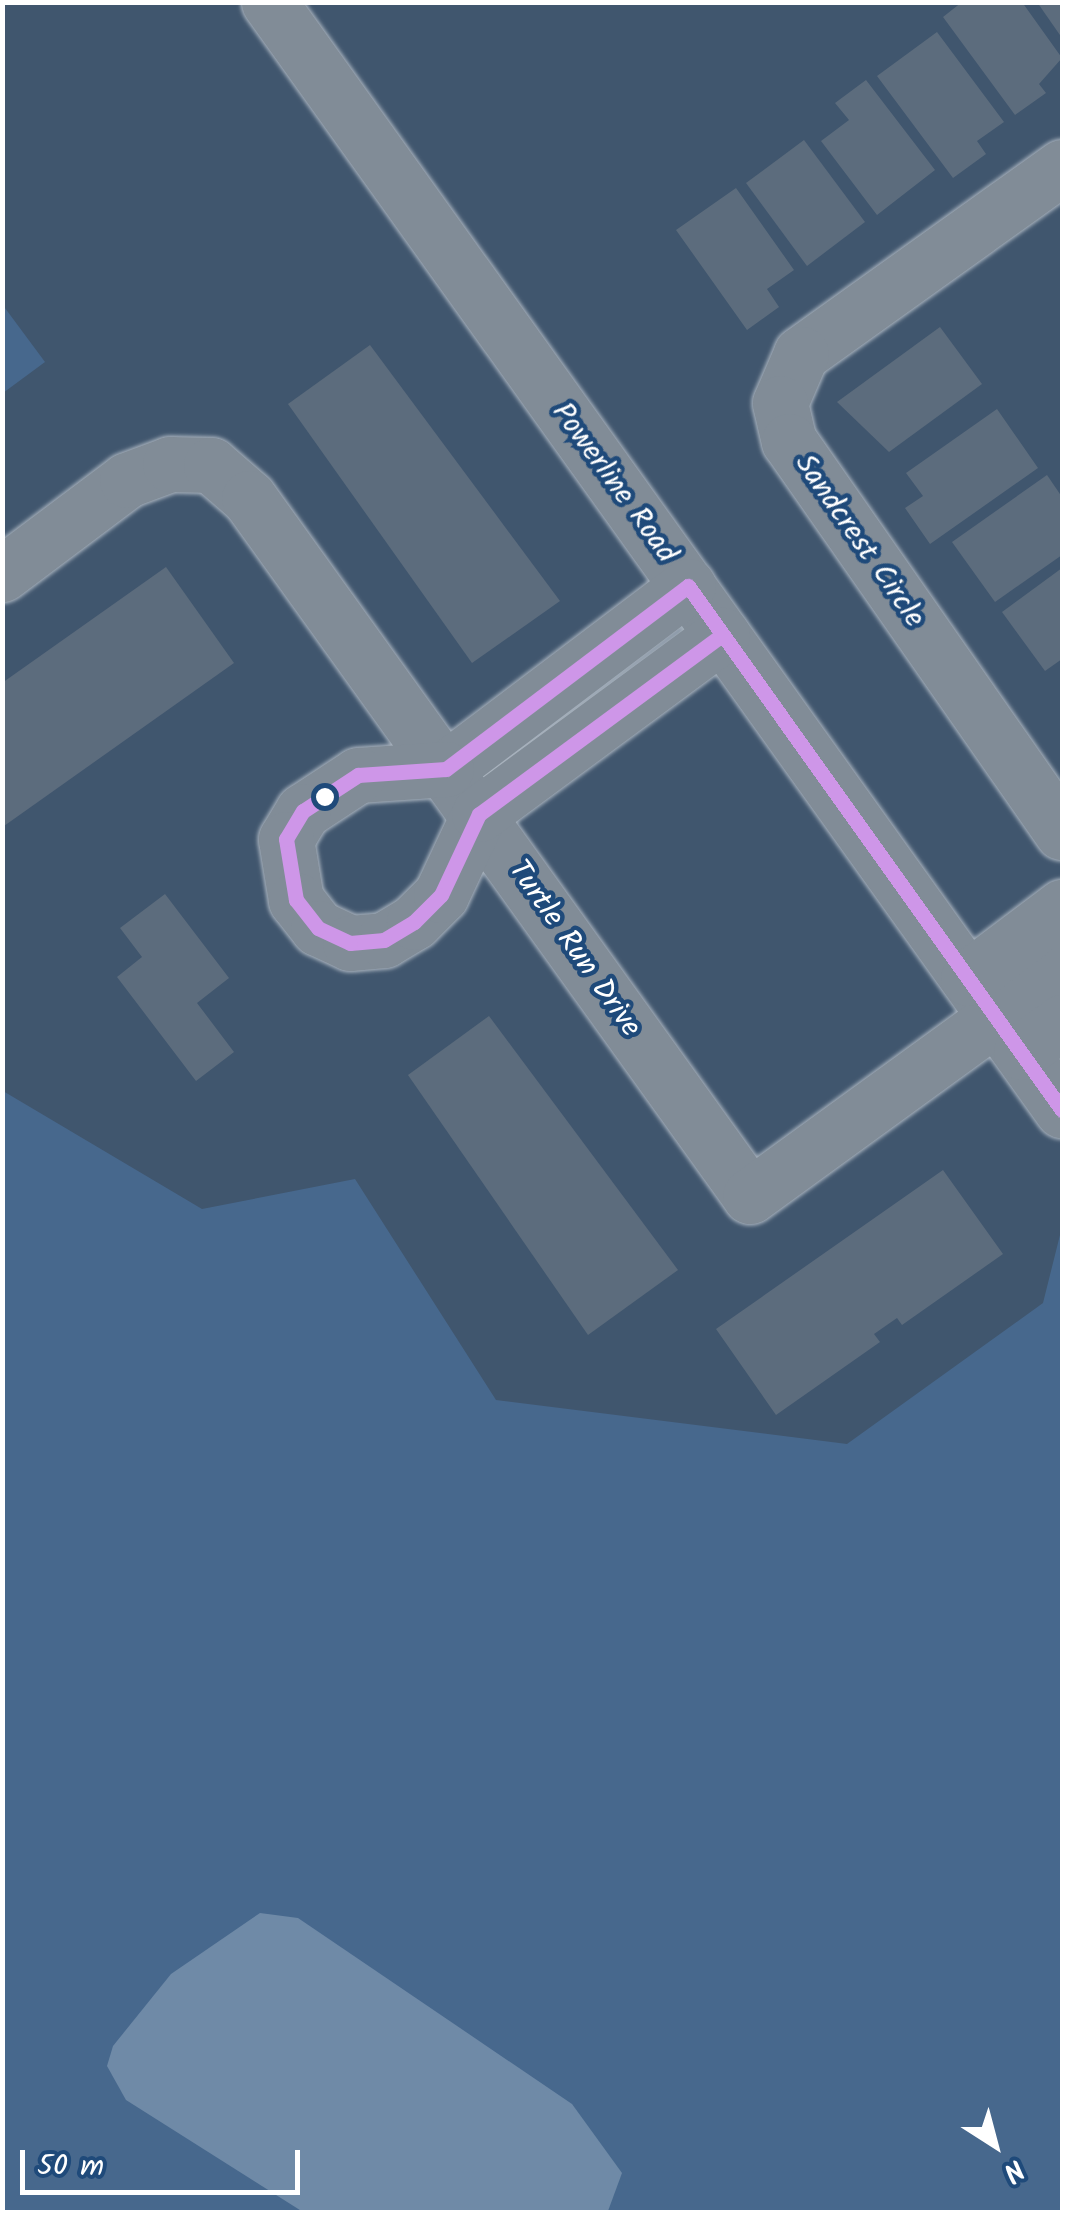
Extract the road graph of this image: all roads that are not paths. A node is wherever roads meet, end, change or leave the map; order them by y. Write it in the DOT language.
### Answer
graph roads {
  1 [pos="270,2"];
  2 [pos="1062,167"];
  3 [pos="2,574"];
  4 [pos="688,586"];
  5 [pos="722,635"];
  6 [pos="446,769"];
  7 [pos="479,814"];
  8 [pos="1062,832"];
  9 [pos="1062,906"];
  10 [pos="1062,968"];
  11 [pos="1012,1017"];
  12 [pos="1062,1110"];
  1 -- 4 [label="street, Powerline Road"];
  2 -- 8 [label="street, Sandcrest Circle"];
  3 -- 6 [label="street, Turtle Run Drive"];
  4 -- 5 [label="street, Powerline Road"];
  4 -- 6 [label="street"];
  5 -- 7 [label="street"];
  5 -- 11 [label="street, Powerline Road"];
  6 -- 7 [label="street, Turtle Run Drive"];
  6 -- 7 [label="street"];
  7 -- 11 [label="street, Turtle Run Drive"];
  9 -- 11 [label="street"];
  10 -- 11 [label="street"];
  11 -- 12 [label="street, Powerline Road"];
}
